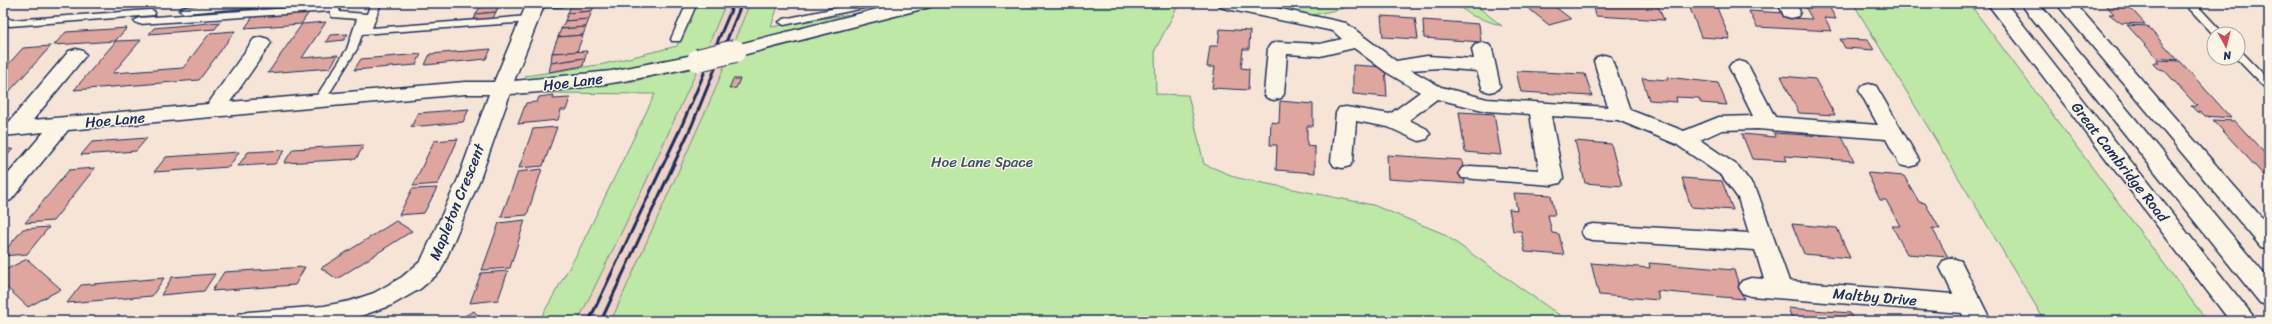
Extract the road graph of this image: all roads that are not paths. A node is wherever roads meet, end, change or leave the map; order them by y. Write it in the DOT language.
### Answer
graph roads {
  1 [pos="266,3"];
  2 [pos="376,3"];
  3 [pos="563,3"];
  4 [pos="692,3"];
  5 [pos="873,3"];
  6 [pos="1227,3"];
  7 [pos="1996,3"];
  8 [pos="2029,3"];
  9 [pos="2065,3"];
  10 [pos="2189,3"];
  11 [pos="916,4"];
  12 [pos="534,9"];
  13 [pos="3,19"];
  14 [pos="140,21"];
  15 [pos="784,22"];
  16 [pos="2211,26"];
  17 [pos="676,39"];
  18 [pos="1357,41"];
  19 [pos="260,43"];
  20 [pos="76,55"];
  21 [pos="1604,61"];
  22 [pos="2246,62"];
  23 [pos="1739,67"];
  24 [pos="1393,68"];
  25 [pos="1490,86"];
  26 [pos="2269,86"];
  27 [pos="501,88"];
  28 [pos="1869,90"];
  29 [pos="1434,91"];
  30 [pos="1274,94"];
  31 [pos="320,100"];
  32 [pos="1539,108"];
  33 [pos="214,111"];
  34 [pos="1621,114"];
  35 [pos="1394,122"];
  36 [pos="1767,122"];
  37 [pos="61,125"];
  38 [pos="9,128"];
  39 [pos="1893,133"];
  40 [pos="1419,134"];
  41 [pos="1684,139"];
  42 [pos="1908,160"];
  43 [pos="1342,161"];
  44 [pos="1470,173"];
  45 [pos="3,195"];
  46 [pos="1594,232"];
  47 [pos="2269,241"];
  48 [pos="1764,242"];
  49 [pos="1952,267"];
  50 [pos="1751,287"];
  51 [pos="1779,288"];
  52 [pos="2269,297"];
  53 [pos="1974,313"];
  54 [pos="248,321"];
  55 [pos="2244,321"];
  1 -- 13 [label="lane"];
  2 -- 12 [label="lane"];
  3 -- 12 [label="lane"];
  4 -- 17 [label="lane"];
  5 -- 15 [label="lane"];
  6 -- 18 [label="main road"];
  7 -- 55 [label="main road, Great Cambridge Road"];
  8 -- 52 [label="main road, Great Cambridge Road"];
  9 -- 47 [label="main road"];
  10 -- 16 [label="lane"];
  11 -- 27 [label="main road, Hoe Lane, bridge"];
  12 -- 27 [label="main road, Mapleton Crescent"];
  14 -- 31 [label="lane"];
  18 -- 24 [label="main road"];
  18 -- 30 [label="main road"];
  19 -- 33 [label="main road"];
  20 -- 38 [label="main road, Hoe Lane"];
  21 -- 34 [label="main road"];
  22 -- 26 [label="lane"];
  23 -- 36 [label="main road"];
  24 -- 25 [label="main road"];
  24 -- 29 [label="main road"];
  27 -- 31 [label="main road, Hoe Lane"];
  27 -- 54 [label="main road, Mapleton Crescent"];
  28 -- 39 [label="main road"];
  29 -- 32 [label="main road"];
  29 -- 35 [label="main road"];
  31 -- 33 [label="main road, Hoe Lane"];
  32 -- 34 [label="main road"];
  32 -- 44 [label="main road"];
  33 -- 37 [label="main road, Hoe Lane"];
  34 -- 41 [label="main road"];
  35 -- 40 [label="main road"];
  35 -- 43 [label="main road"];
  36 -- 39 [label="main road"];
  36 -- 41 [label="main road"];
  37 -- 38 [label="main road, Hoe Lane"];
  37 -- 45 [label="main road"];
  39 -- 42 [label="main road"];
  41 -- 48 [label="main road"];
  46 -- 48 [label="main road"];
  48 -- 51 [label="main road"];
  49 -- 53 [label="main road, Maltby Drive"];
  50 -- 51 [label="main road, Maltby Drive"];
  51 -- 53 [label="main road, Maltby Drive"];
}
